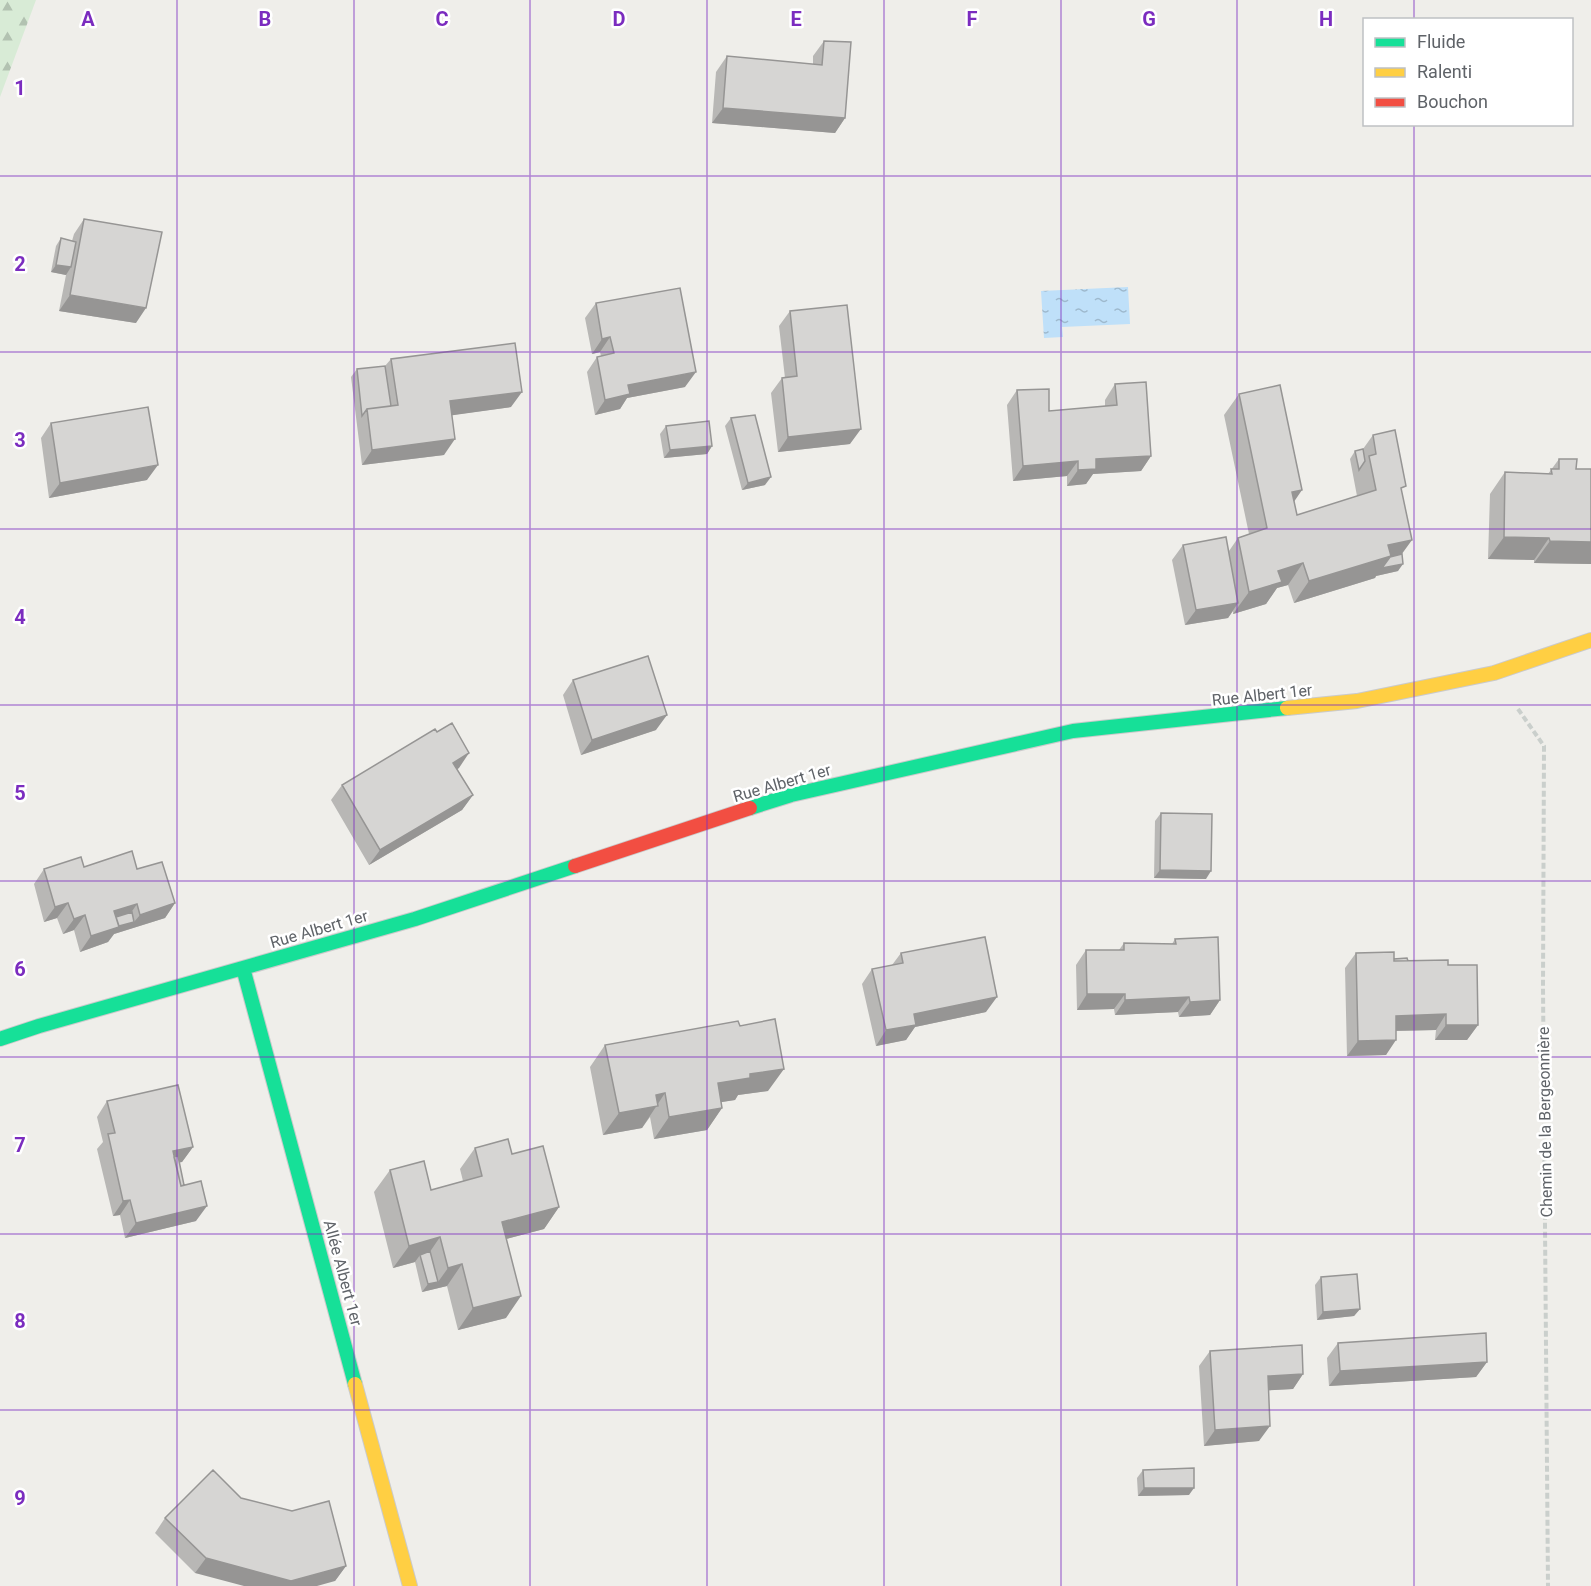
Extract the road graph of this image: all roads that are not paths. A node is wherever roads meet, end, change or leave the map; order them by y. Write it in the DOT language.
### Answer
graph roads {
  1 [pos="1591,640"];
  2 [pos="243,968"];
  3 [pos="0,1039"];
  4 [pos="410,1586"];
  1 -- 2 [label="street, Rue Albert 1er"];
  2 -- 3 [label="street, Rue Albert 1er"];
  2 -- 4 [label="street, Allée Albert 1er"];
}
